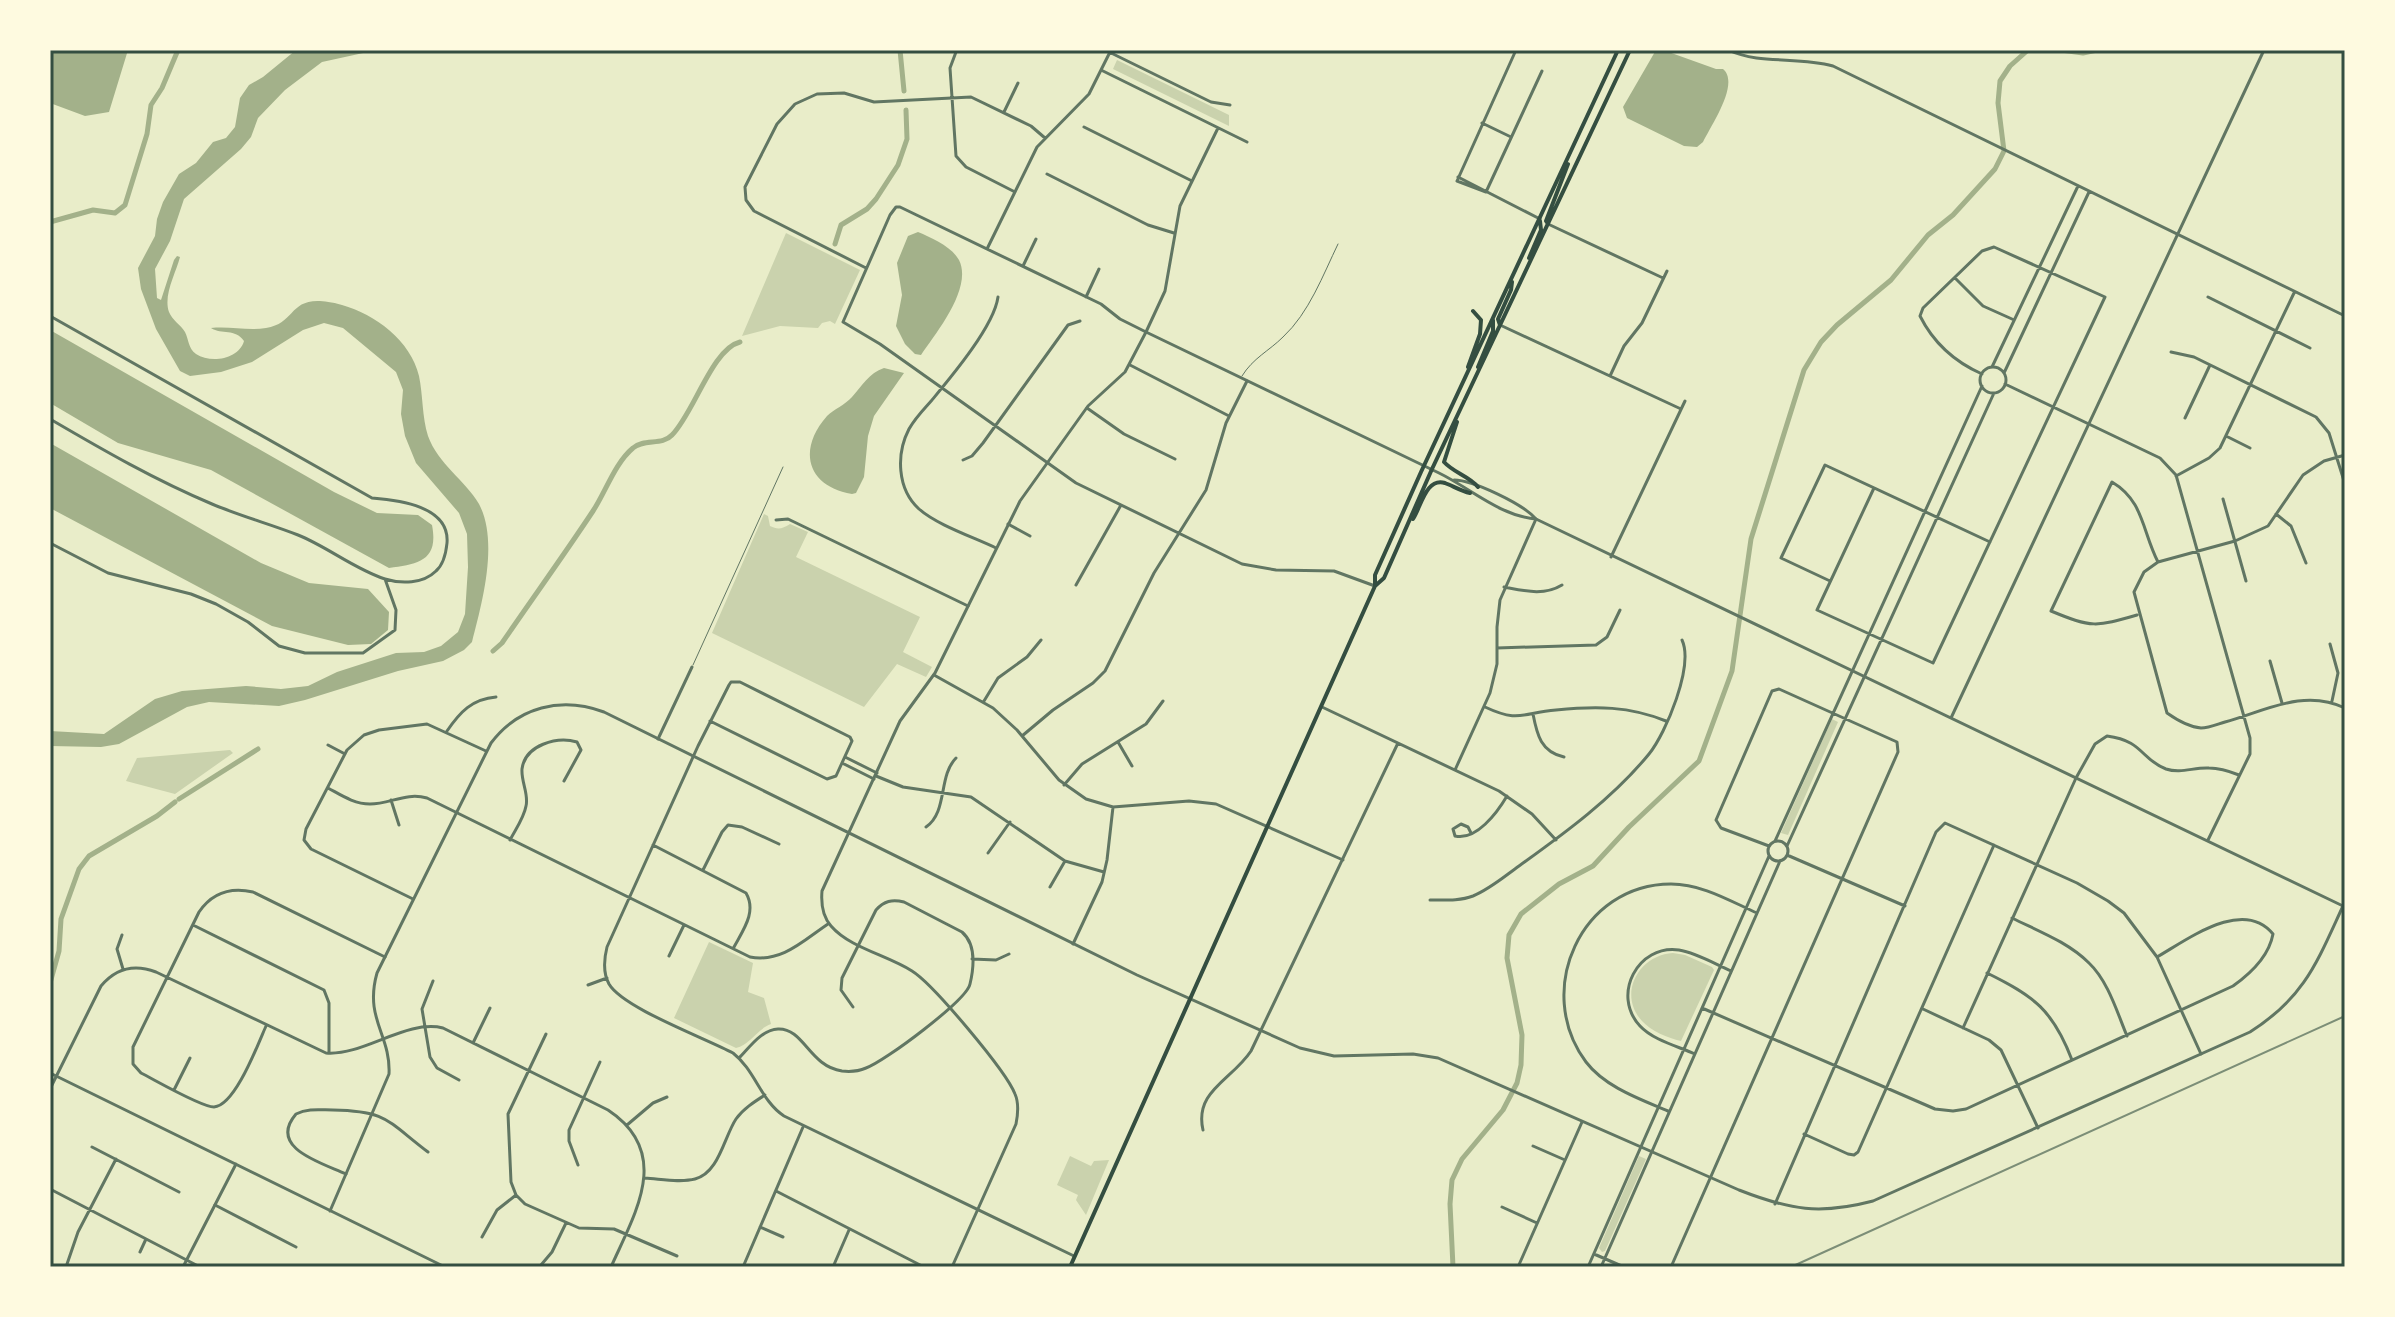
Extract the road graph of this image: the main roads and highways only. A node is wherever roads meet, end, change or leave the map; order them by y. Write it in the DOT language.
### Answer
graph roads {
  1 [pos="1618,50"];
  2 [pos="1630,50"];
  3 [pos="1570,157"];
  4 [pos="1540,219"];
  5 [pos="1548,224"];
  6 [pos="1527,268"];
  7 [pos="1512,280"];
  8 [pos="1473,311"];
  9 [pos="1493,319"];
  10 [pos="1500,325"];
  11 [pos="1467,374"];
  12 [pos="1476,378"];
  13 [pos="1459,413"];
  14 [pos="1478,487"];
  15 [pos="1470,493"];
  16 [pos="1407,528"];
  17 [pos="1375,586"];
  18 [pos="1070,1267"];
  1 -- 3 [label="main road"];
  2 -- 5 [label="main road"];
  3 -- 4 [label="main road"];
  3 -- 5 [label="main road"];
  4 -- 6 [label="main road"];
  4 -- 7 [label="main road"];
  5 -- 6 [label="main road"];
  6 -- 10 [label="main road"];
  7 -- 9 [label="main road"];
  7 -- 10 [label="main road"];
  8 -- 11 [label="main road"];
  9 -- 11 [label="main road"];
  9 -- 12 [label="main road"];
  10 -- 12 [label="main road"];
  11 -- 17 [label="main road"];
  12 -- 13 [label="main road"];
  13 -- 14 [label="main road"];
  13 -- 16 [label="main road"];
  15 -- 16 [label="main road"];
  16 -- 17 [label="main road"];
  17 -- 18 [label="main road"];
}
